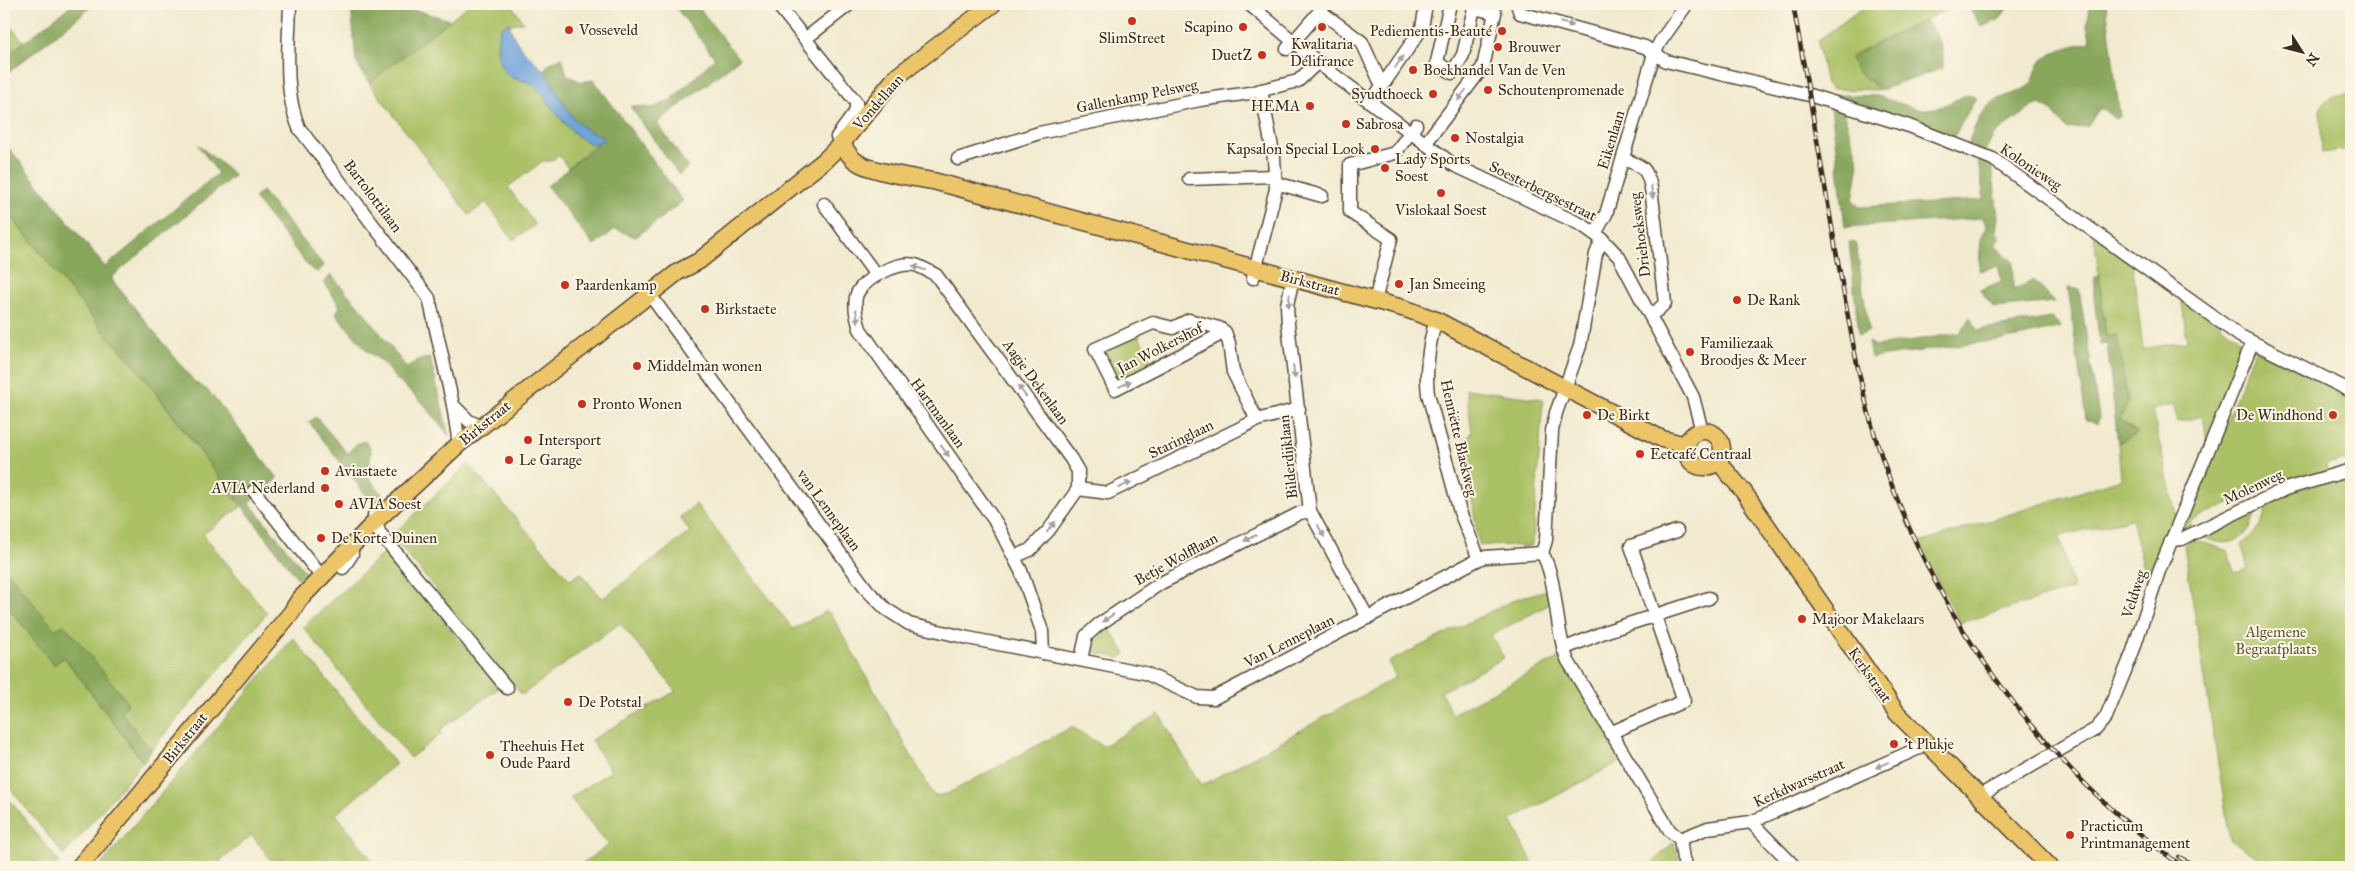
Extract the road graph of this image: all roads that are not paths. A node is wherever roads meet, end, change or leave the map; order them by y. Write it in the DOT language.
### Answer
graph roads {
  1 [pos="290,4"];
  2 [pos="777,4"];
  3 [pos="850,4"];
  4 [pos="993,4"];
  5 [pos="1426,4"];
  6 [pos="1450,4"];
  7 [pos="1686,4"];
  8 [pos="1250,7"];
  9 [pos="1320,8"];
  10 [pos="1518,8"];
  11 [pos="805,39"];
  12 [pos="1290,46"];
  13 [pos="1654,54"];
  14 [pos="1318,62"];
  15 [pos="1382,86"];
  16 [pos="1261,90"];
  17 [pos="1371,102"];
  18 [pos="1413,129"];
  19 [pos="1425,144"];
  20 [pos="847,147"];
  21 [pos="958,159"];
  22 [pos="1623,159"];
  23 [pos="799,171"];
  24 [pos="1190,179"];
  25 [pos="1275,179"];
  26 [pos="1322,196"];
  27 [pos="824,204"];
  28 [pos="1598,237"];
  29 [pos="1255,273"];
  30 [pos="876,275"];
  31 [pos="1293,278"];
  32 [pos="652,299"];
  33 [pos="1375,301"];
  34 [pos="1650,315"];
  35 [pos="1436,320"];
  36 [pos="1225,332"];
  37 [pos="2252,343"];
  38 [pos="1564,388"];
  39 [pos="2351,391"];
  40 [pos="453,406"];
  41 [pos="1299,409"];
  42 [pos="1257,420"];
  43 [pos="480,426"];
  44 [pos="1702,431"];
  45 [pos="459,444"];
  46 [pos="1686,445"];
  47 [pos="1718,461"];
  48 [pos="2351,470"];
  49 [pos="1078,490"];
  50 [pos="254,491"];
  51 [pos="1310,511"];
  52 [pos="376,523"];
  53 [pos="1677,531"];
  54 [pos="2171,540"];
  55 [pos="355,544"];
  56 [pos="1542,553"];
  57 [pos="1014,557"];
  58 [pos="1479,559"];
  59 [pos="321,576"];
  60 [pos="1709,598"];
  61 [pos="293,611"];
  62 [pos="1655,615"];
  63 [pos="1368,618"];
  64 [pos="1563,649"];
  65 [pos="1043,653"];
  66 [pos="1081,660"];
  67 [pos="507,688"];
  68 [pos="1610,733"];
  69 [pos="1924,742"];
  70 [pos="1979,796"];
  71 [pos="1751,822"];
  72 [pos="1680,839"];
  73 [pos="2041,864"];
  74 [pos="78,867"];
  75 [pos="1686,867"];
  76 [pos="1795,867"];
  1 -- 40 [label="street, Bartolottilaan"];
  2 -- 11 [label="street"];
  3 -- 11 [label="street"];
  4 -- 20 [label="main road, Vondellaan"];
  15 -- 5 [label="street, one-way"];
  6 -- 19 [label="street, one-way"];
  7 -- 13 [label="street, Eikenlaan"];
  8 -- 12 [label="street, Soesterbergsestraat"];
  9 -- 12 [label="street"];
  9 -- 15 [label="street"];
  10 -- 13 [label="street, Kolonieweg, one-way"];
  11 -- 23 [label="street, Vondellaan"];
  12 -- 14 [label="street, Soesterbergsestraat"];
  13 -- 22 [label="street, Eikenlaan"];
  13 -- 37 [label="street, Kolonieweg"];
  14 -- 16 [label="street, Gallenkamp Pelsweg"];
  14 -- 17 [label="street, Soesterbergsestraat"];
  15 -- 17 [label="street"];
  16 -- 21 [label="street, Gallenkamp Pelsweg"];
  16 -- 25 [label="street"];
  17 -- 18 [label="street, Soesterbergsestraat"];
  18 -- 19 [label="street, Soesterbergsestraat"];
  18 -- 33 [label="street"];
  19 -- 28 [label="street, Soesterbergsestraat"];
  20 -- 29 [label="main road, Birkstraat"];
  20 -- 32 [label="main road, Birkstraat"];
  22 -- 28 [label="street, Eikenlaan"];
  22 -- 34 [label="street, Driehoeksweg, one-way"];
  24 -- 25 [label="street"];
  25 -- 26 [label="street"];
  25 -- 29 [label="street"];
  27 -- 30 [label="street"];
  28 -- 34 [label="street, Soesterbergsestraat"];
  28 -- 38 [label="street, Eikenlaan"];
  29 -- 31 [label="main road, Birkstraat"];
  49 -- 30 [label="street, Aagje Dekenlaan, one-way"];
  30 -- 57 [label="street, Hartmanlaan, one-way"];
  31 -- 33 [label="main road, Birkstraat"];
  31 -- 41 [label="street, Bilderdijklaan, one-way"];
  32 -- 43 [label="main road, Birkstraat"];
  32 -- 52 [label="main road, Birkstraat"];
  32 -- 65 [label="street, van Lenneplaan"];
  33 -- 35 [label="main road, Birkstraat"];
  34 -- 44 [label="street, Soesterbergsestraat"];
  35 -- 38 [label="main road, Birkstraat"];
  35 -- 58 [label="street, Henriëtte Blaekweg"];
  36 -- 36 [label="street, Jan Wolkershof, one-way"];
  36 -- 42 [label="street, Jan Wolkershof"];
  37 -- 39 [label="street, Kolonieweg"];
  37 -- 54 [label="street, Veldweg"];
  38 -- 46 [label="main road, Birkstraat"];
  38 -- 56 [label="street, Eikenlaan"];
  40 -- 43 [label="street"];
  40 -- 45 [label="street, Bartolottilaan"];
  41 -- 42 [label="street, Staringlaan"];
  41 -- 51 [label="street, Bilderdijklaan"];
  49 -- 42 [label="street, Staringlaan, one-way"];
  43 -- 45 [label="main road, Birkstraat"];
  44 -- 46 [label="main road"];
  44 -- 47 [label="main road"];
  45 -- 52 [label="main road, Birkstraat"];
  46 -- 47 [label="main road"];
  47 -- 69 [label="main road, Kerkstraat"];
  48 -- 54 [label="street, Molenweg"];
  57 -- 49 [label="street, one-way"];
  50 -- 59 [label="street"];
  51 -- 63 [label="street, Bilderdijklaan, one-way"];
  51 -- 66 [label="street, Betje Wolfflaan, one-way"];
  52 -- 55 [label="main road, Birkstraat"];
  52 -- 67 [label="street"];
  53 -- 62 [label="street"];
  54 -- 70 [label="street, Veldweg"];
  55 -- 59 [label="main road, Birkstraat"];
  55 -- 61 [label="main road, Birkstraat"];
  56 -- 58 [label="street, Van Lenneplaan"];
  56 -- 64 [label="street"];
  57 -- 65 [label="street, Hartmanlaan"];
  58 -- 63 [label="street, Van Lenneplaan"];
  59 -- 61 [label="main road, Birkstraat"];
  60 -- 62 [label="street"];
  61 -- 74 [label="main road, Birkstraat"];
  62 -- 64 [label="street"];
  62 -- 68 [label="street"];
  63 -- 66 [label="street, Van Lenneplaan"];
  64 -- 68 [label="street"];
  65 -- 66 [label="street, Van Lenneplaan"];
  68 -- 72 [label="street"];
  69 -- 70 [label="main road, Kerkstraat"];
  69 -- 71 [label="street, Kerkdwarsstraat, one-way"];
  70 -- 73 [label="main road, Kerkstraat"];
  71 -- 72 [label="street, Kerkdwarsstraat"];
  71 -- 76 [label="street"];
  72 -- 75 [label="street"];
}
